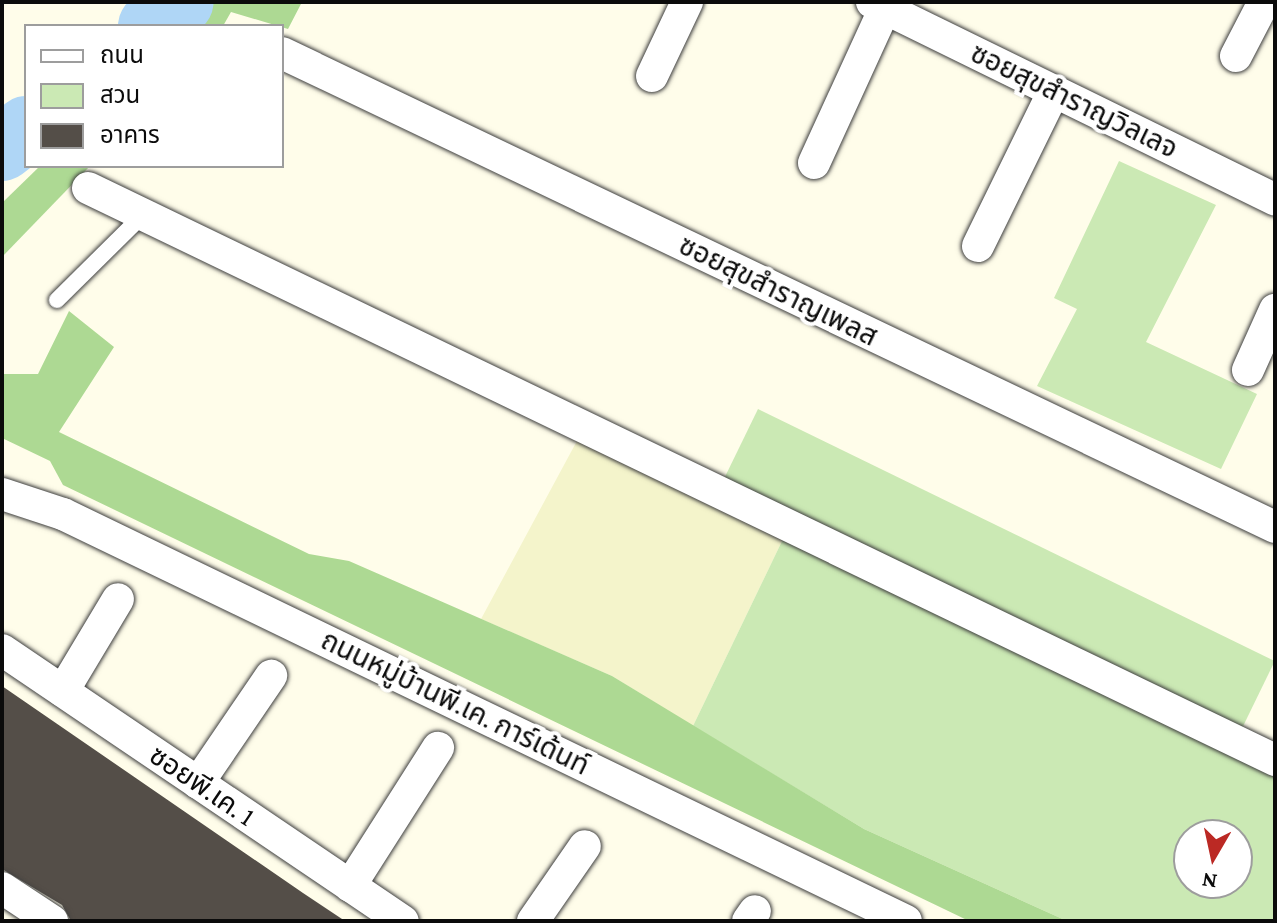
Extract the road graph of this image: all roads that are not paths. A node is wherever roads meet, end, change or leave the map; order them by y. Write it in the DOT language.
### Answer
graph roads {
  1 [pos="687,2"];
  2 [pos="1264,2"];
  3 [pos="879,5"];
  4 [pos="284,54"];
  5 [pos="1236,56"];
  6 [pos="652,76"];
  7 [pos="1054,91"];
  8 [pos="814,163"];
  9 [pos="88,188"];
  10 [pos="1275,199"];
  11 [pos="143,215"];
  12 [pos="978,246"];
  13 [pos="57,300"];
  14 [pos="1275,310"];
  15 [pos="1248,370"];
  16 [pos="2,494"];
  17 [pos="1275,527"];
  18 [pos="118,599"];
  19 [pos="2,650"];
  20 [pos="271,676"];
  21 [pos="63,691"];
  22 [pos="438,748"];
  23 [pos="1275,760"];
  24 [pos="198,783"];
  25 [pos="585,846"];
  26 [pos="350,886"];
  27 [pos="2,888"];
  28 [pos="52,921"];
  29 [pos="403,921"];
  30 [pos="533,921"];
  31 [pos="906,921"];
  1 -- 6 [label="street"];
  2 -- 5 [label="street"];
  3 -- 7 [label="street, ซอยสุขสำราญวิลเลจ"];
  3 -- 8 [label="street"];
  4 -- 17 [label="street, ซอยสุขสำราญเพลส"];
  7 -- 10 [label="street, ซอยสุขสำราญวิลเลจ"];
  7 -- 12 [label="street"];
  9 -- 11 [label="street"];
  11 -- 13 [label="lane"];
  11 -- 23 [label="street"];
  14 -- 15 [label="street"];
  16 -- 31 [label="street, ถนนหมู่บ้านพี.เค. การ์เด้นท์"];
  18 -- 21 [label="street"];
  19 -- 21 [label="street, ซอยพี.เค. 1"];
  20 -- 24 [label="street"];
  21 -- 24 [label="street, ซอยพี.เค. 1"];
  22 -- 26 [label="street"];
  24 -- 26 [label="street, ซอยพี.เค. 1"];
  25 -- 30 [label="street"];
  26 -- 29 [label="street, ซอยพี.เค. 1"];
  27 -- 28 [label="street"];
}
